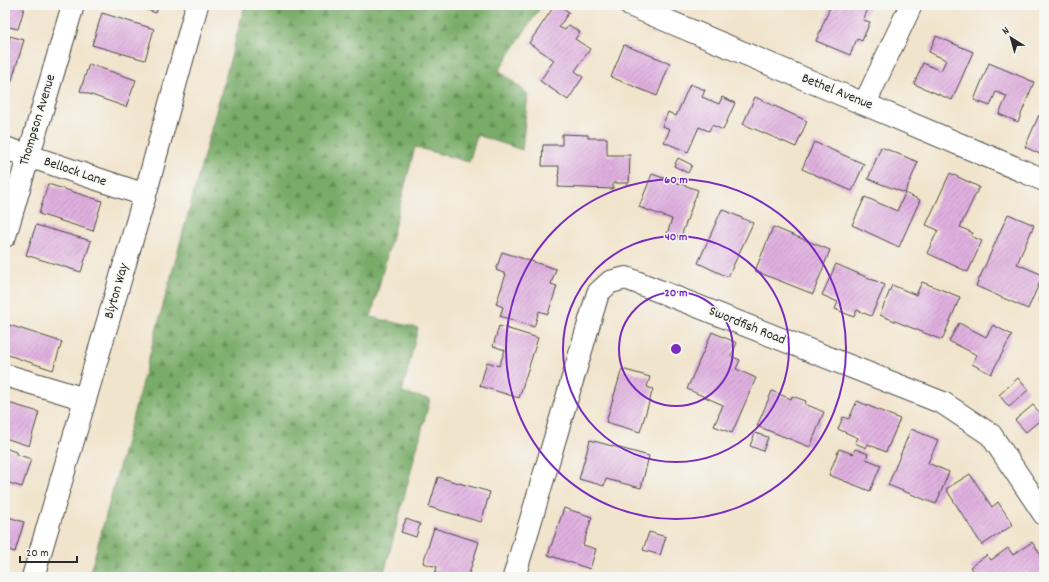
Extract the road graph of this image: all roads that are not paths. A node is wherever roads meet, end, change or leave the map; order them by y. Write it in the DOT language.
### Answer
graph roads {
  1 [pos="73,5"];
  2 [pos="197,5"];
  3 [pos="630,5"];
  4 [pos="911,5"];
  5 [pos="866,103"];
  6 [pos="5,148"];
  7 [pos="27,155"];
  8 [pos="1044,180"];
  9 [pos="145,195"];
  10 [pos="5,236"];
  11 [pos="5,375"];
  12 [pos="85,399"];
  13 [pos="1044,514"];
  14 [pos="33,577"];
  15 [pos="514,577"];
  1 -- 7 [label="street, Thompson Avenue"];
  2 -- 9 [label="street, Blyton Way"];
  3 -- 5 [label="street, Bethel Avenue"];
  4 -- 5 [label="street"];
  5 -- 8 [label="street, Bethel Avenue"];
  6 -- 7 [label="street, Bellock Lane"];
  7 -- 9 [label="street, Bellock Lane"];
  7 -- 10 [label="street, Thompson Avenue"];
  9 -- 12 [label="street, Blyton Way"];
  11 -- 12 [label="street"];
  12 -- 14 [label="street, Blyton Way"];
  13 -- 15 [label="street, Swordfish Road"];
}
